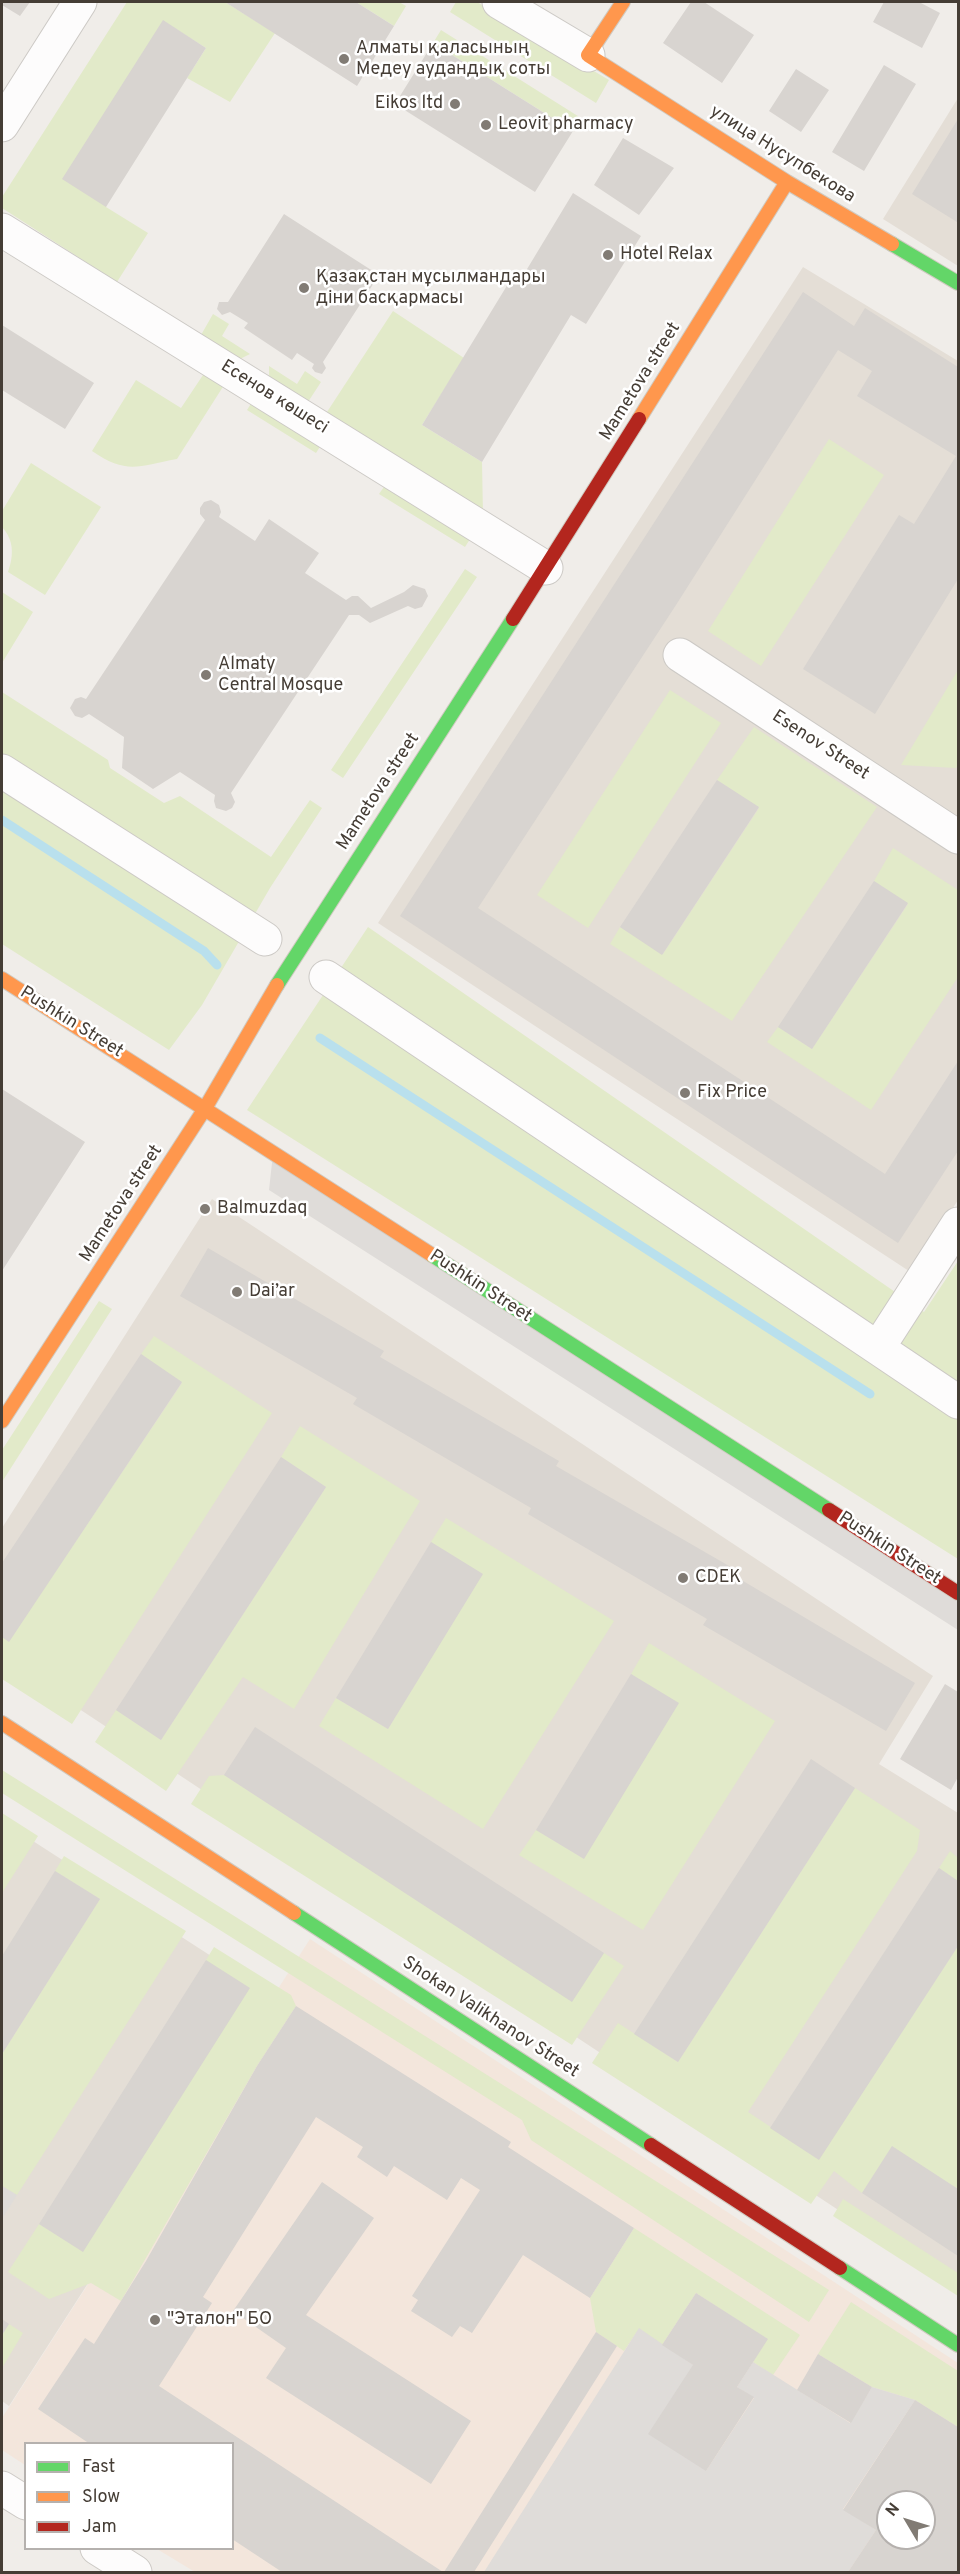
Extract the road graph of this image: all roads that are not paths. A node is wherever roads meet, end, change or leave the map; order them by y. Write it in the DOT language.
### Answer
graph roads {
  1 [pos="80,2"];
  2 [pos="499,2"];
  3 [pos="623,2"];
  4 [pos="588,55"];
  5 [pos="2,125"];
  6 [pos="787,182"];
  7 [pos="2,230"];
  8 [pos="958,283"];
  9 [pos="546,568"];
  10 [pos="681,655"];
  11 [pos="2,771"];
  12 [pos="958,837"];
  13 [pos="265,939"];
  14 [pos="326,978"];
  15 [pos="2,979"];
  16 [pos="204,1110"];
  17 [pos="958,1224"];
  18 [pos="878,1348"];
  19 [pos="958,1402"];
  20 [pos="2,1421"];
  21 [pos="958,1593"];
  22 [pos="2,1724"];
  23 [pos="958,2345"];
  24 [pos="2,2488"];
  25 [pos="24,2502"];
  26 [pos="100,2550"];
  27 [pos="135,2572"];
  1 -- 5 [label="street"];
  2 -- 4 [label="street"];
  3 -- 4 [label="street"];
  4 -- 6 [label="street, улица Нусупбекова"];
  6 -- 8 [label="street, улица Нусупбекова"];
  6 -- 9 [label="street, Mametovа street"];
  7 -- 9 [label="street, Есенов көшесі"];
  9 -- 16 [label="street, Mametovа street"];
  10 -- 12 [label="street, Esenov Street"];
  11 -- 13 [label="street"];
  14 -- 18 [label="street"];
  15 -- 16 [label="street, Pushkin Street"];
  16 -- 20 [label="street, Mametovа street"];
  16 -- 21 [label="street, Pushkin Street"];
  17 -- 18 [label="street"];
  18 -- 19 [label="street"];
  22 -- 23 [label="street, Shokan Valikhanov Street"];
  24 -- 25 [label="street"];
  26 -- 27 [label="street"];
}
